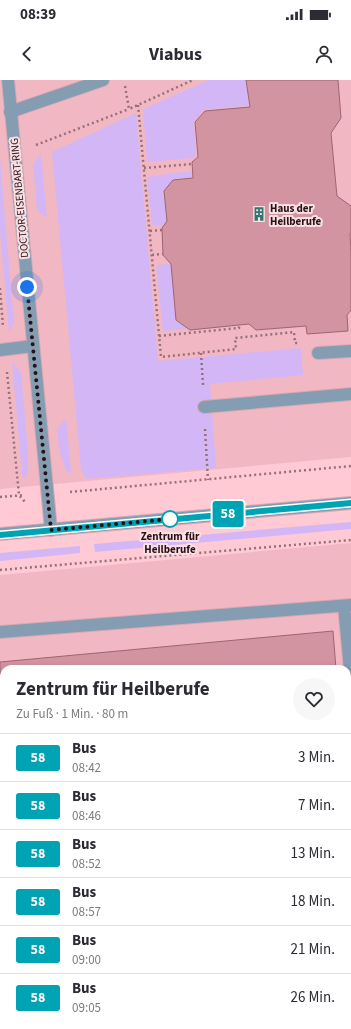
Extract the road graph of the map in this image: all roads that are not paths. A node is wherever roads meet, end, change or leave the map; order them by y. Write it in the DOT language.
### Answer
graph roads {
  1 [pos="8,80"];
  2 [pos="103,80"];
  3 [pos="10,112"];
  4 [pos="33,346"];
  5 [pos="3,350"];
  6 [pos="351,351"];
  7 [pos="318,353"];
  8 [pos="351,394"];
  9 [pos="204,407"];
  10 [pos="351,503"];
  11 [pos="51,530"];
  12 [pos="0,534"];
  13 [pos="347,605"];
  14 [pos="0,632"];
  15 [pos="350,665"];
  1 -- 3 [label="street, DOCTOR-EISENBART-RING"];
  2 -- 3 [label="street"];
  3 -- 4 [label="street, DOCTOR-EISENBART-RING"];
  4 -- 5 [label="street"];
  4 -- 11 [label="street, DOCTOR-EISENBART-RING"];
  6 -- 7 [label="street"];
  8 -- 9 [label="street"];
  10 -- 11 [label="street"];
  11 -- 12 [label="street"];
  13 -- 14 [label="street"];
  13 -- 15 [label="street"];
}
